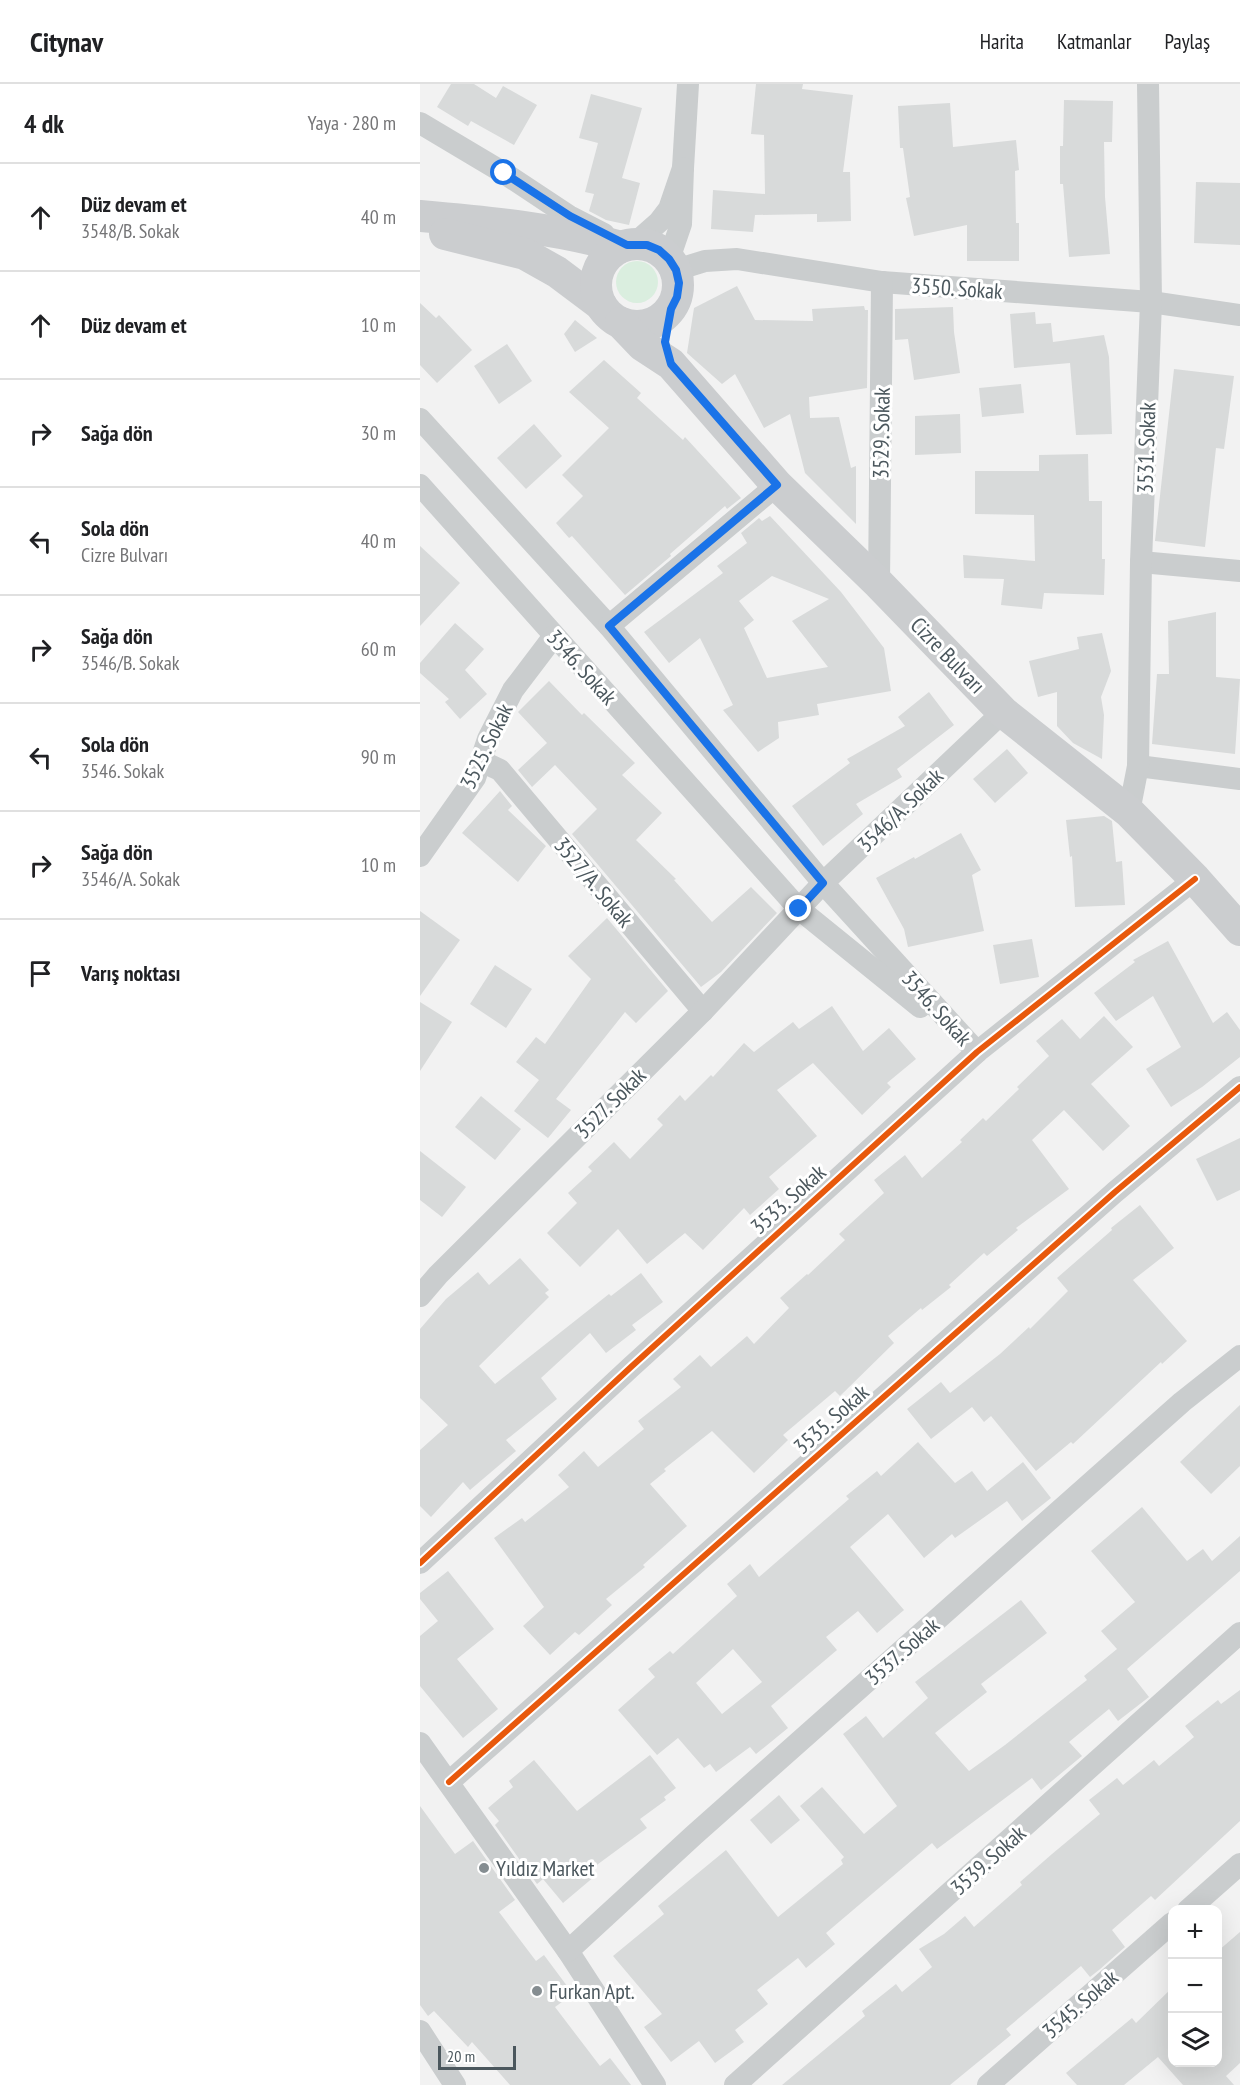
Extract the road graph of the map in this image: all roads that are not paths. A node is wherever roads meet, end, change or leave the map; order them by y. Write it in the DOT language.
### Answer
graph roads {
  1 [pos="688,84"];
  2 [pos="1148,84"];
  3 [pos="420,123"];
  4 [pos="683,168"];
  5 [pos="420,216"];
  6 [pos="420,231"];
  7 [pos="627,245"];
  8 [pos="673,265"];
  9 [pos="882,282"];
  10 [pos="1151,302"];
  11 [pos="671,309"];
  12 [pos="611,314"];
  13 [pos="1240,315"];
  14 [pos="671,364"];
  15 [pos="420,419"];
  16 [pos="420,485"];
  17 [pos="777,485"];
  18 [pos="1141,562"];
  19 [pos="1240,571"];
  20 [pos="879,584"];
  21 [pos="609,626"];
  22 [pos="554,636"];
  23 [pos="1003,712"];
  24 [pos="481,761"];
  25 [pos="1138,766"];
  26 [pos="1240,779"];
  27 [pos="1129,812"];
  28 [pos="420,856"];
  29 [pos="1195,879"];
  30 [pos="823,883"];
  31 [pos="799,909"];
  32 [pos="1240,930"];
  33 [pos="703,1011"];
  34 [pos="976,1052"];
  35 [pos="1240,1087"];
  36 [pos="420,1296"];
  37 [pos="1240,1356"];
  38 [pos="420,1563"];
  39 [pos="1240,1633"];
  40 [pos="420,1743"];
  41 [pos="449,1782"];
  42 [pos="1240,1864"];
  43 [pos="1194,1905"];
  44 [pos="1168,1927"];
  45 [pos="568,1951"];
  46 [pos="420,2031"];
  47 [pos="455,2085"];
  48 [pos="655,2085"];
  49 [pos="735,2085"];
  50 [pos="988,2085"];
  1 -- 4 [label="street"];
  2 -- 10 [label="street, 3531. Sokak"];
  3 -- 7 [label="street"];
  4 -- 7 [label="street"];
  4 -- 8 [label="street"];
  5 -- 7 [label="main road"];
  6 -- 12 [label="main road, Cizre Bulvarı"];
  7 -- 8 [label="main road"];
  7 -- 12 [label="main road"];
  8 -- 9 [label="street, 3550. Sokak"];
  8 -- 11 [label="main road"];
  9 -- 10 [label="street, 3550. Sokak"];
  9 -- 20 [label="street, 3529. Sokak"];
  10 -- 13 [label="street, 3550. Sokak"];
  10 -- 18 [label="street, 3531. Sokak"];
  11 -- 12 [label="main road"];
  11 -- 14 [label="main road"];
  12 -- 14 [label="main road, Cizre Bulvarı"];
  14 -- 17 [label="main road, Cizre Bulvarı"];
  15 -- 21 [label="street, 3546. Sokak"];
  16 -- 22 [label="street, 3546. Sokak"];
  17 -- 20 [label="main road, Cizre Bulvarı"];
  17 -- 21 [label="street"];
  18 -- 19 [label="street"];
  18 -- 25 [label="street, 3531. Sokak"];
  20 -- 23 [label="main road, Cizre Bulvarı"];
  21 -- 30 [label="street, 3546. Sokak"];
  22 -- 24 [label="street, 3525. Sokak"];
  22 -- 31 [label="street, 3546. Sokak"];
  23 -- 27 [label="main road, Cizre Bulvarı"];
  23 -- 30 [label="street, 3546/A. Sokak"];
  24 -- 28 [label="street, 3525. Sokak"];
  24 -- 33 [label="street, 3527/A. Sokak"];
  25 -- 26 [label="street"];
  25 -- 27 [label="street, 3531. Sokak"];
  27 -- 29 [label="main road, Cizre Bulvarı"];
  29 -- 32 [label="main road, Cizre Bulvarı"];
  29 -- 34 [label="street, 3533. Sokak"];
  30 -- 31 [label="street, 3546/A. Sokak"];
  30 -- 34 [label="street, 3546. Sokak"];
  31 -- 33 [label="street, 3527. Sokak"];
  31 -- 34 [label="street, 3546. Sokak"];
  33 -- 36 [label="street, 3527. Sokak"];
  34 -- 38 [label="street, 3533. Sokak"];
  35 -- 41 [label="street, 3535. Sokak"];
  37 -- 45 [label="street, 3537. Sokak"];
  39 -- 49 [label="street, 3539. Sokak"];
  40 -- 41 [label="street"];
  41 -- 45 [label="street"];
  42 -- 43 [label="street"];
  44 -- 50 [label="street, 3545. Sokak"];
  45 -- 48 [label="street"];
  46 -- 47 [label="street"];
}
